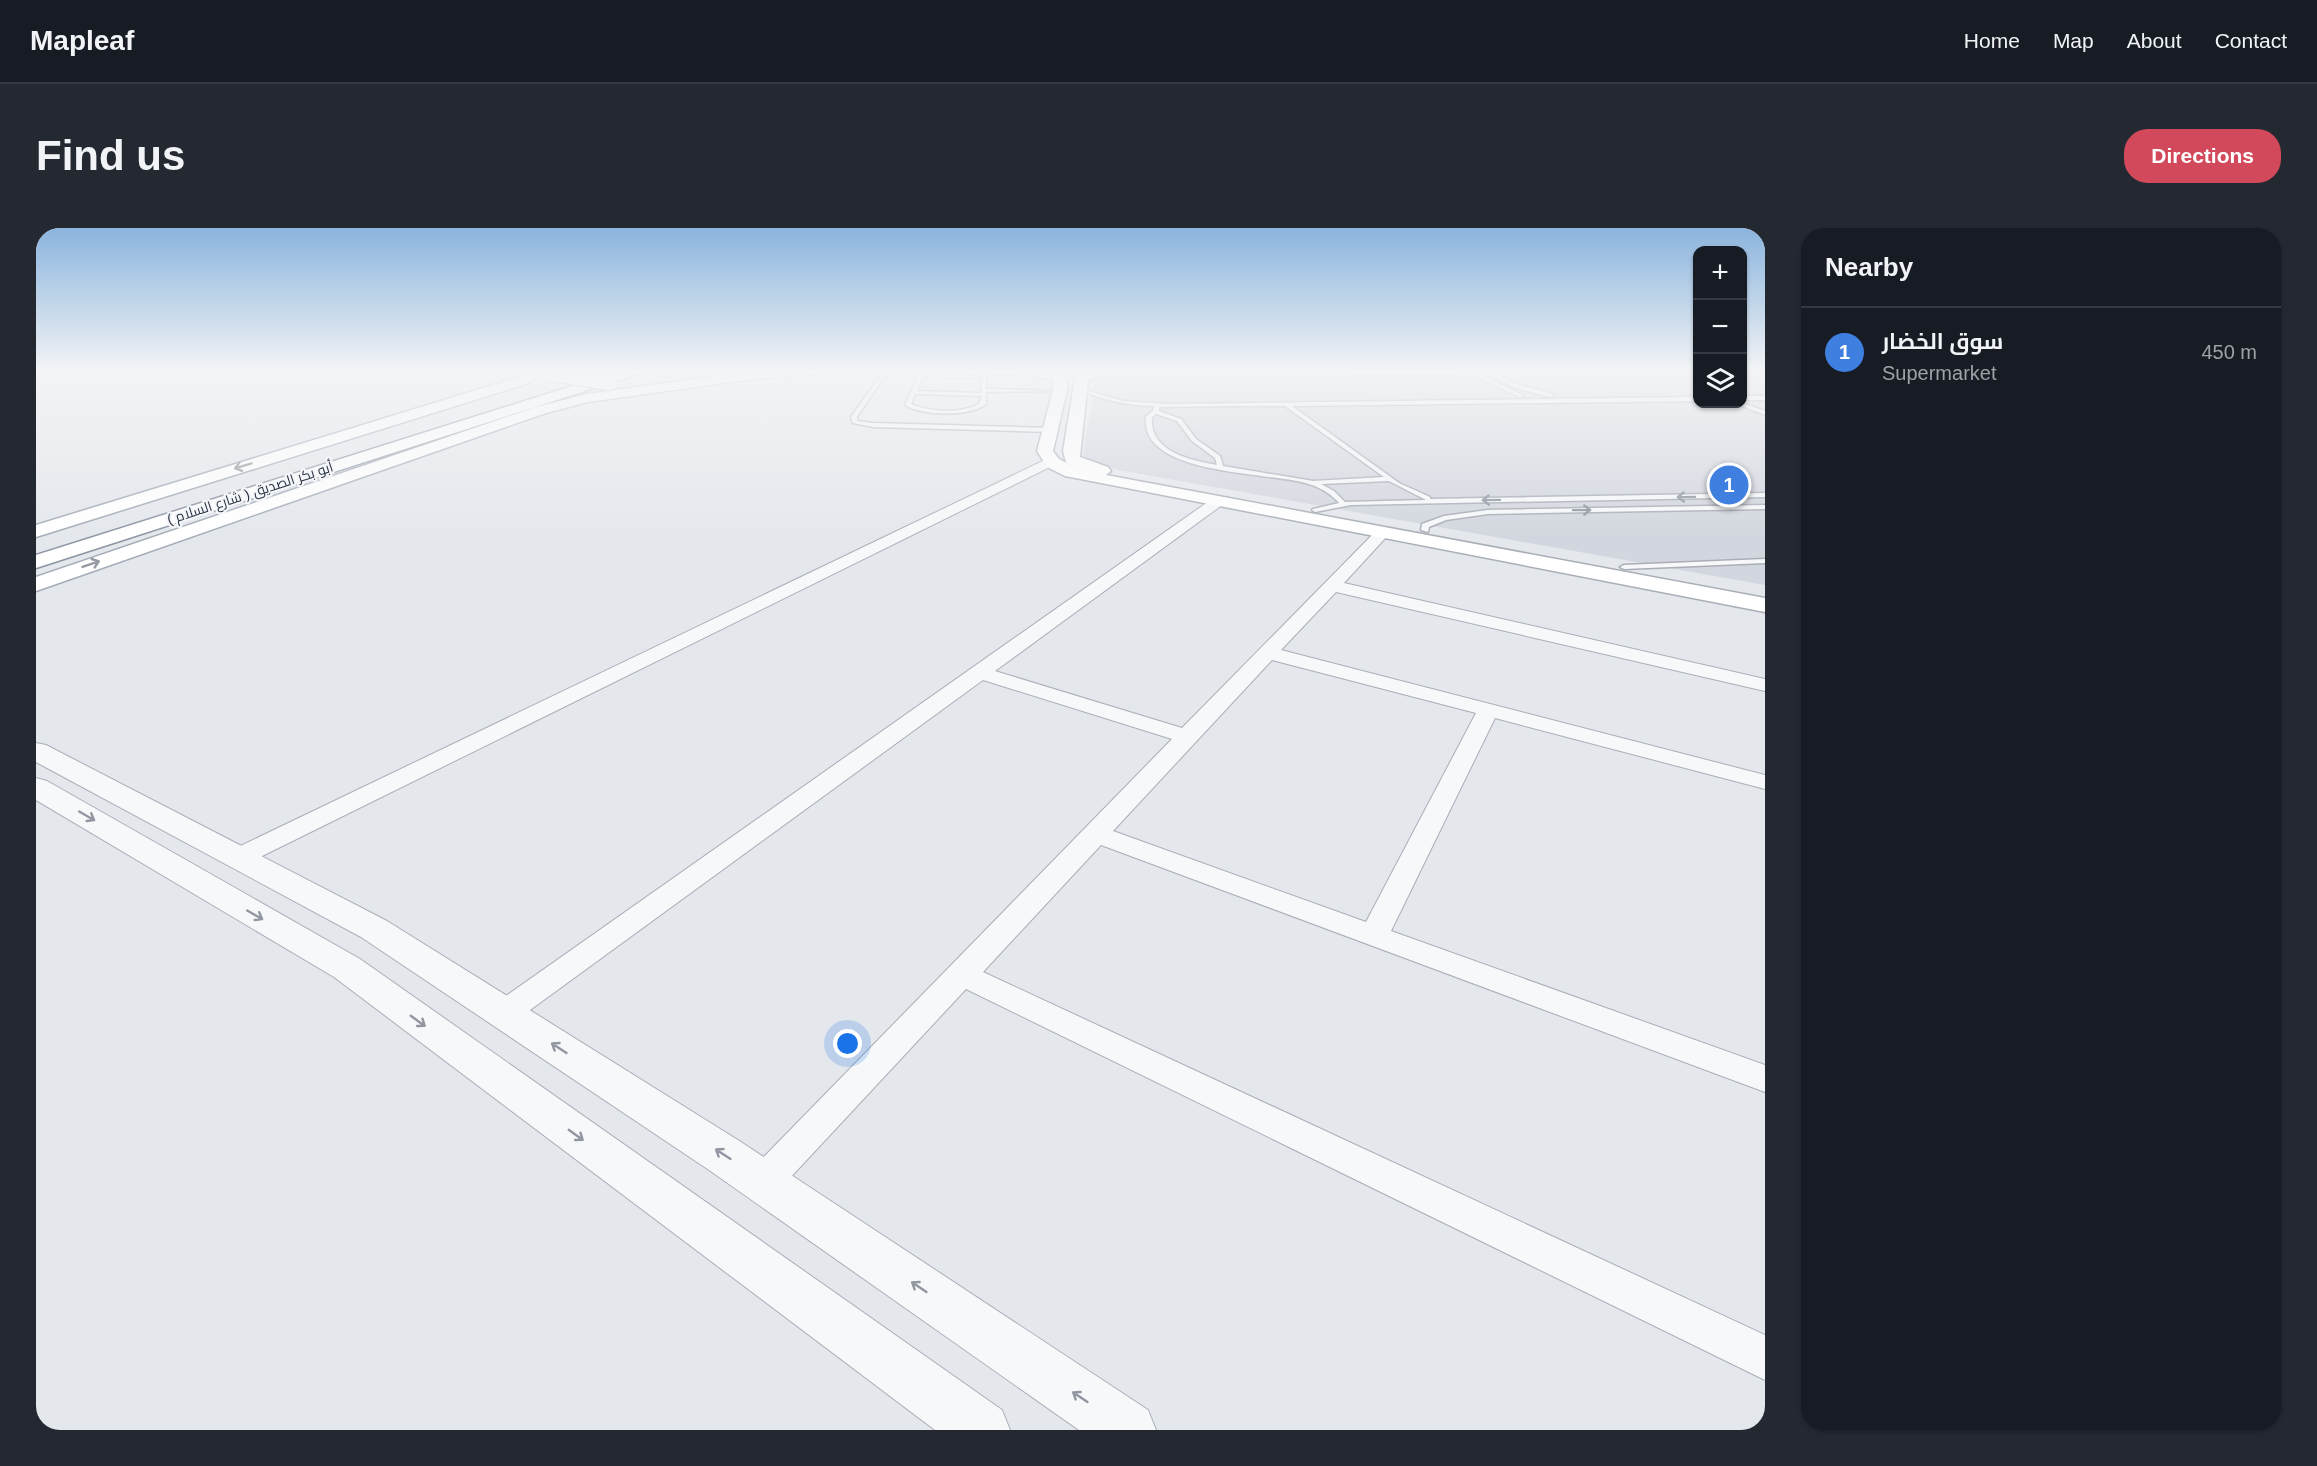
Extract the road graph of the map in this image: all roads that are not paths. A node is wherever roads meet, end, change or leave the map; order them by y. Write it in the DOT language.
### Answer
graph roads {
  1 [pos="374,426"];
  2 [pos="413,426"];
  3 [pos="461,426"];
  4 [pos="494,426"];
  5 [pos="912,426"];
  6 [pos="1051,426"];
  7 [pos="1075,426"];
  8 [pos="1149,426"];
  9 [pos="1184,426"];
  10 [pos="1316,426"];
  11 [pos="1050,430"];
  12 [pos="1049,462"];
  13 [pos="1220,466"];
  14 [pos="1390,479"];
  15 [pos="1311,482"];
  16 [pos="1765,495"];
  17 [pos="1724,496"];
  18 [pos="1539,500"];
  19 [pos="1441,501"];
  20 [pos="1217,502"];
  21 [pos="1342,503"];
  22 [pos="1765,507"];
  23 [pos="1315,510"];
  24 [pos="1556,510"];
  25 [pos="36,530"];
  26 [pos="1425,530"];
  27 [pos="1382,533"];
  28 [pos="36,544"];
  29 [pos="1765,561"];
  30 [pos="36,562"];
  31 [pos="1624,567"];
  32 [pos="36,584"];
  33 [pos="1332,586"];
  34 [pos="1765,593"];
  35 [pos="1765,605"];
  36 [pos="1268,653"];
  37 [pos="979,672"];
  38 [pos="1765,685"];
  39 [pos="1488,710"];
  40 [pos="1188,737"];
  41 [pos="36,751"];
  42 [pos="1765,782"];
  43 [pos="36,787"];
  44 [pos="1096,834"];
  45 [pos="239,857"];
  46 [pos="1374,935"];
  47 [pos="961,974"];
  48 [pos="504,1013"];
  49 [pos="1765,1079"];
  50 [pos="764,1182"];
  51 [pos="1765,1358"];
  52 [pos="982,1430"];
  53 [pos="1128,1430"];
  1 -- 25 [label="main road, one-way"];
  2 -- 28 [label="main road, ( شارع السلام ) أبو بكر الصديق"];
  3 -- 30 [label="main road, ( شارع السلام ) أبو بكر الصديق"];
  32 -- 4 [label="main road, one-way"];
  5 -- 11 [label="lane"];
  6 -- 11 [label="main road"];
  7 -- 23 [label="main road"];
  8 -- 13 [label="lane"];
  9 -- 13 [label="lane"];
  10 -- 14 [label="lane"];
  11 -- 12 [label="main road"];
  12 -- 20 [label="main road"];
  12 -- 45 [label="street"];
  13 -- 15 [label="lane"];
  14 -- 15 [label="lane"];
  14 -- 19 [label="lane"];
  15 -- 21 [label="lane"];
  16 -- 17 [label="lane"];
  17 -- 18 [label="lane, one-way"];
  17 -- 22 [label="lane"];
  18 -- 19 [label="lane, one-way"];
  18 -- 24 [label="lane"];
  19 -- 21 [label="lane"];
  20 -- 27 [label="main road"];
  20 -- 37 [label="street"];
  21 -- 23 [label="lane"];
  24 -- 22 [label="lane, one-way"];
  23 -- 26 [label="main road"];
  24 -- 26 [label="lane"];
  26 -- 31 [label="main road"];
  27 -- 33 [label="street"];
  27 -- 35 [label="main road"];
  29 -- 31 [label="lane"];
  31 -- 34 [label="main road"];
  33 -- 36 [label="street"];
  33 -- 38 [label="street"];
  36 -- 39 [label="street"];
  36 -- 40 [label="street"];
  37 -- 40 [label="street"];
  37 -- 48 [label="street"];
  39 -- 42 [label="street"];
  39 -- 46 [label="street"];
  40 -- 44 [label="street"];
  41 -- 45 [label="street"];
  43 -- 52 [label="street, one-way"];
  44 -- 46 [label="street"];
  44 -- 47 [label="street"];
  45 -- 48 [label="street"];
  46 -- 49 [label="street"];
  47 -- 50 [label="street"];
  47 -- 51 [label="street"];
  50 -- 48 [label="street, one-way"];
  53 -- 50 [label="street, one-way"];
}
